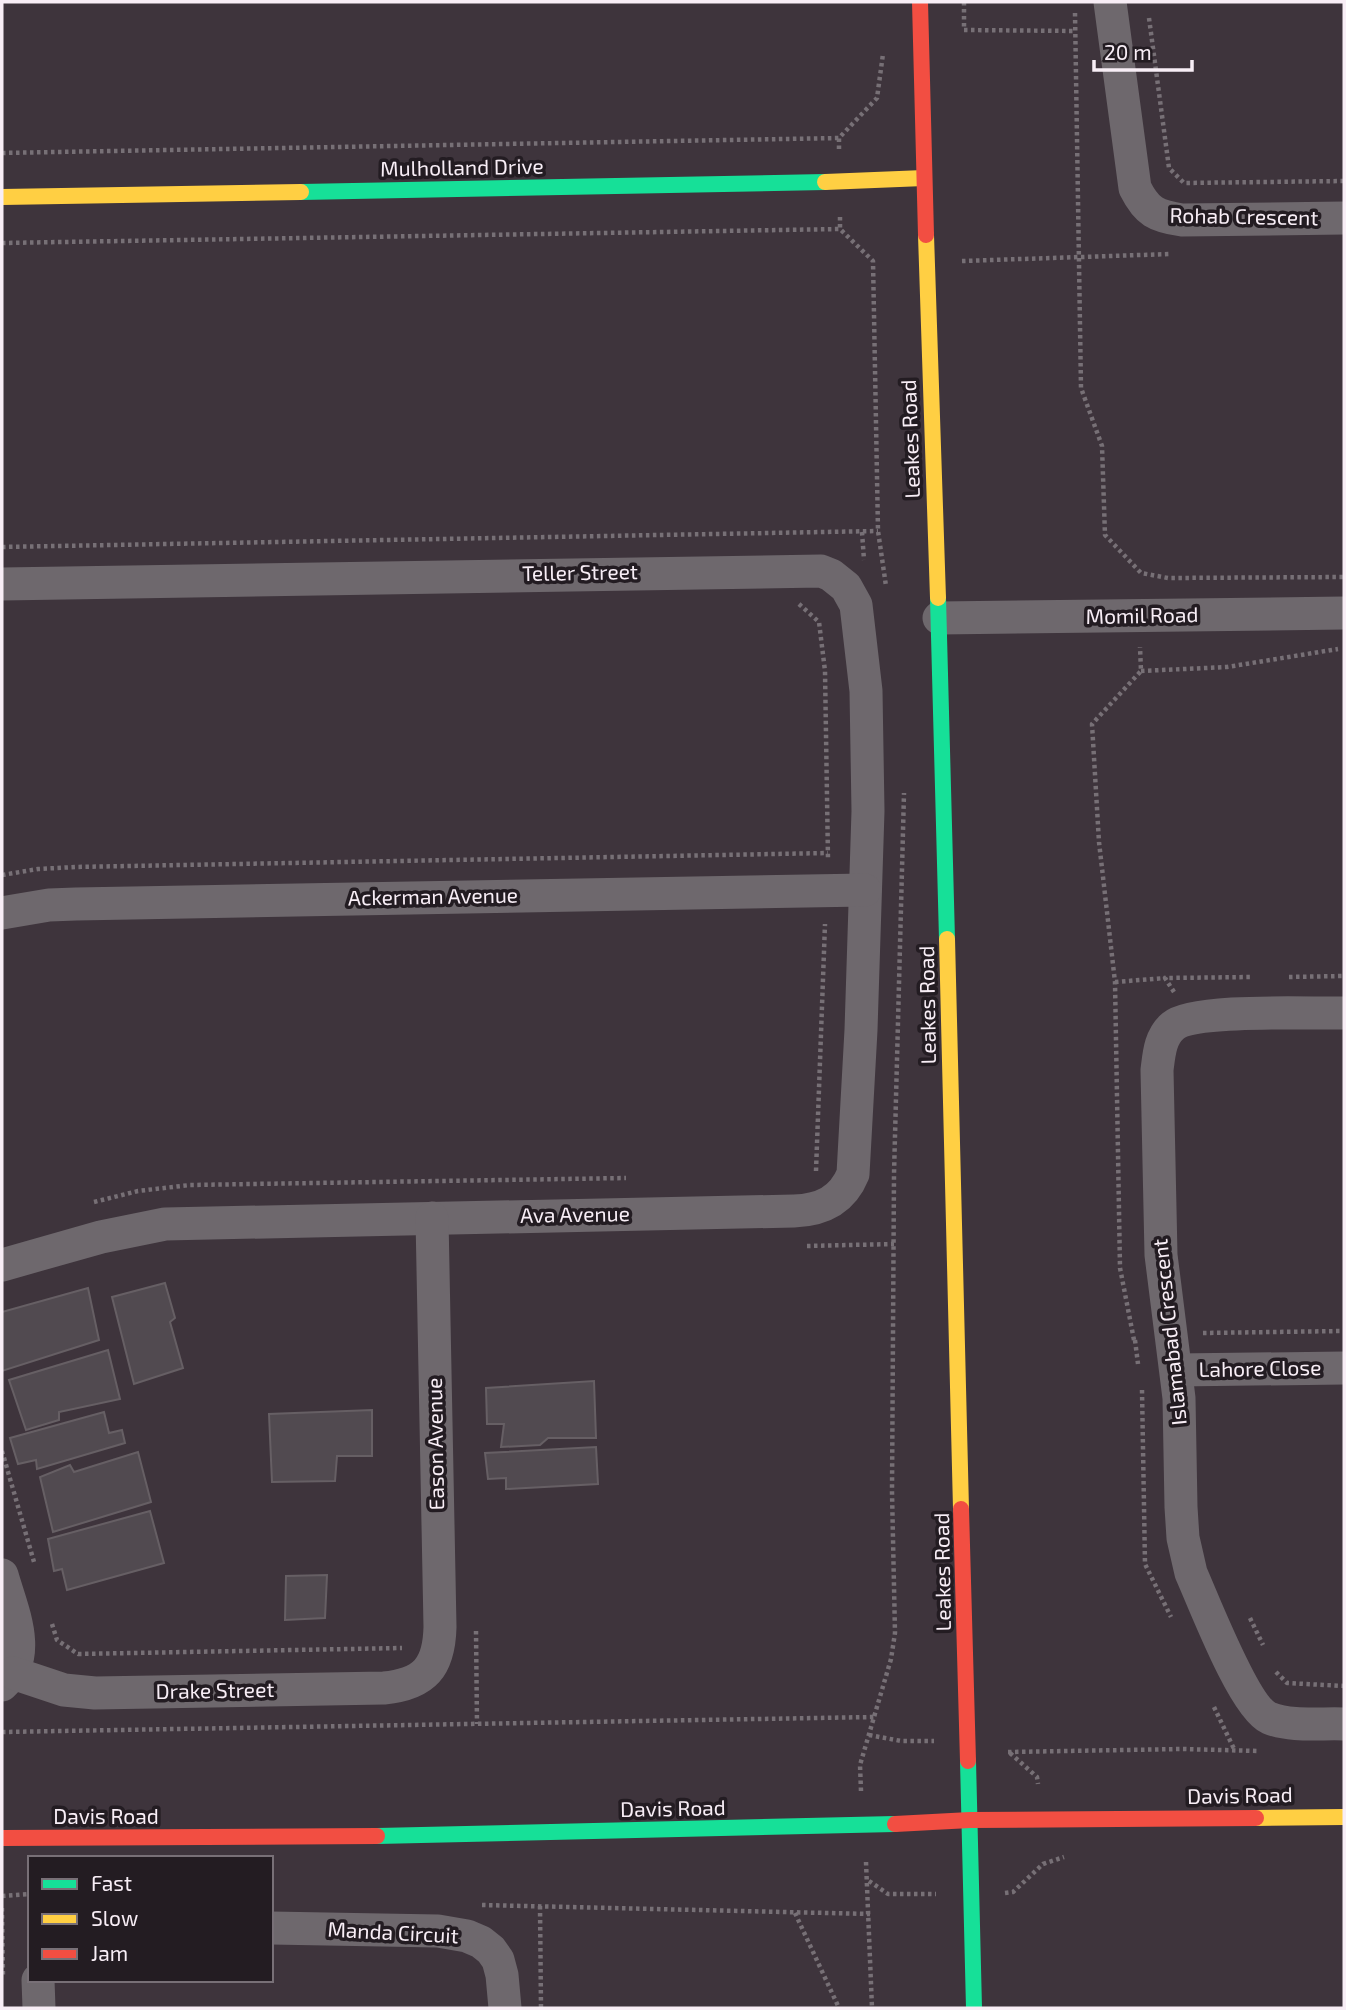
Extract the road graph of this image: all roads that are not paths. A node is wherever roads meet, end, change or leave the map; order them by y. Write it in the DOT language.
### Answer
graph roads {
  1 [pos="920,2"];
  2 [pos="1110,2"];
  3 [pos="924,178"];
  4 [pos="2,197"];
  5 [pos="1344,218"];
  6 [pos="2,584"];
  7 [pos="1344,613"];
  8 [pos="939,618"];
  9 [pos="865,890"];
  10 [pos="2,913"];
  11 [pos="1344,1013"];
  12 [pos="432,1218"];
  13 [pos="2,1265"];
  14 [pos="1344,1368"];
  15 [pos="1177,1370"];
  16 [pos="2,1575"];
  17 [pos="435,1657"];
  18 [pos="7,1679"];
  19 [pos="1344,1724"];
  20 [pos="1344,1816"];
  21 [pos="970,1820"];
  22 [pos="2,1838"];
  23 [pos="273,1928"];
  24 [pos="38,1982"];
  25 [pos="38,2008"];
  26 [pos="505,2008"];
  27 [pos="974,2008"];
  1 -- 3 [label="street, Leakes Road"];
  2 -- 5 [label="street, Rohab Crescent"];
  3 -- 4 [label="street, Mulholland Drive"];
  3 -- 8 [label="street, Leakes Road"];
  6 -- 9 [label="street, Teller Street"];
  7 -- 8 [label="street, Momil Road"];
  8 -- 21 [label="street, Leakes Road"];
  9 -- 10 [label="street, Ackerman Avenue"];
  9 -- 12 [label="street, Ava Avenue"];
  11 -- 15 [label="street, Islamabad Crescent"];
  12 -- 13 [label="street, Ava Avenue"];
  12 -- 17 [label="street, Eason Avenue"];
  14 -- 15 [label="street, Lahore Close"];
  15 -- 19 [label="street, Islamabad Crescent"];
  16 -- 18 [label="street"];
  17 -- 18 [label="street, Drake Street"];
  20 -- 21 [label="street, Davis Road"];
  21 -- 22 [label="street, Davis Road"];
  21 -- 27 [label="street, Leakes Road"];
  23 -- 26 [label="street, Manda Circuit"];
  24 -- 25 [label="street"];
}
